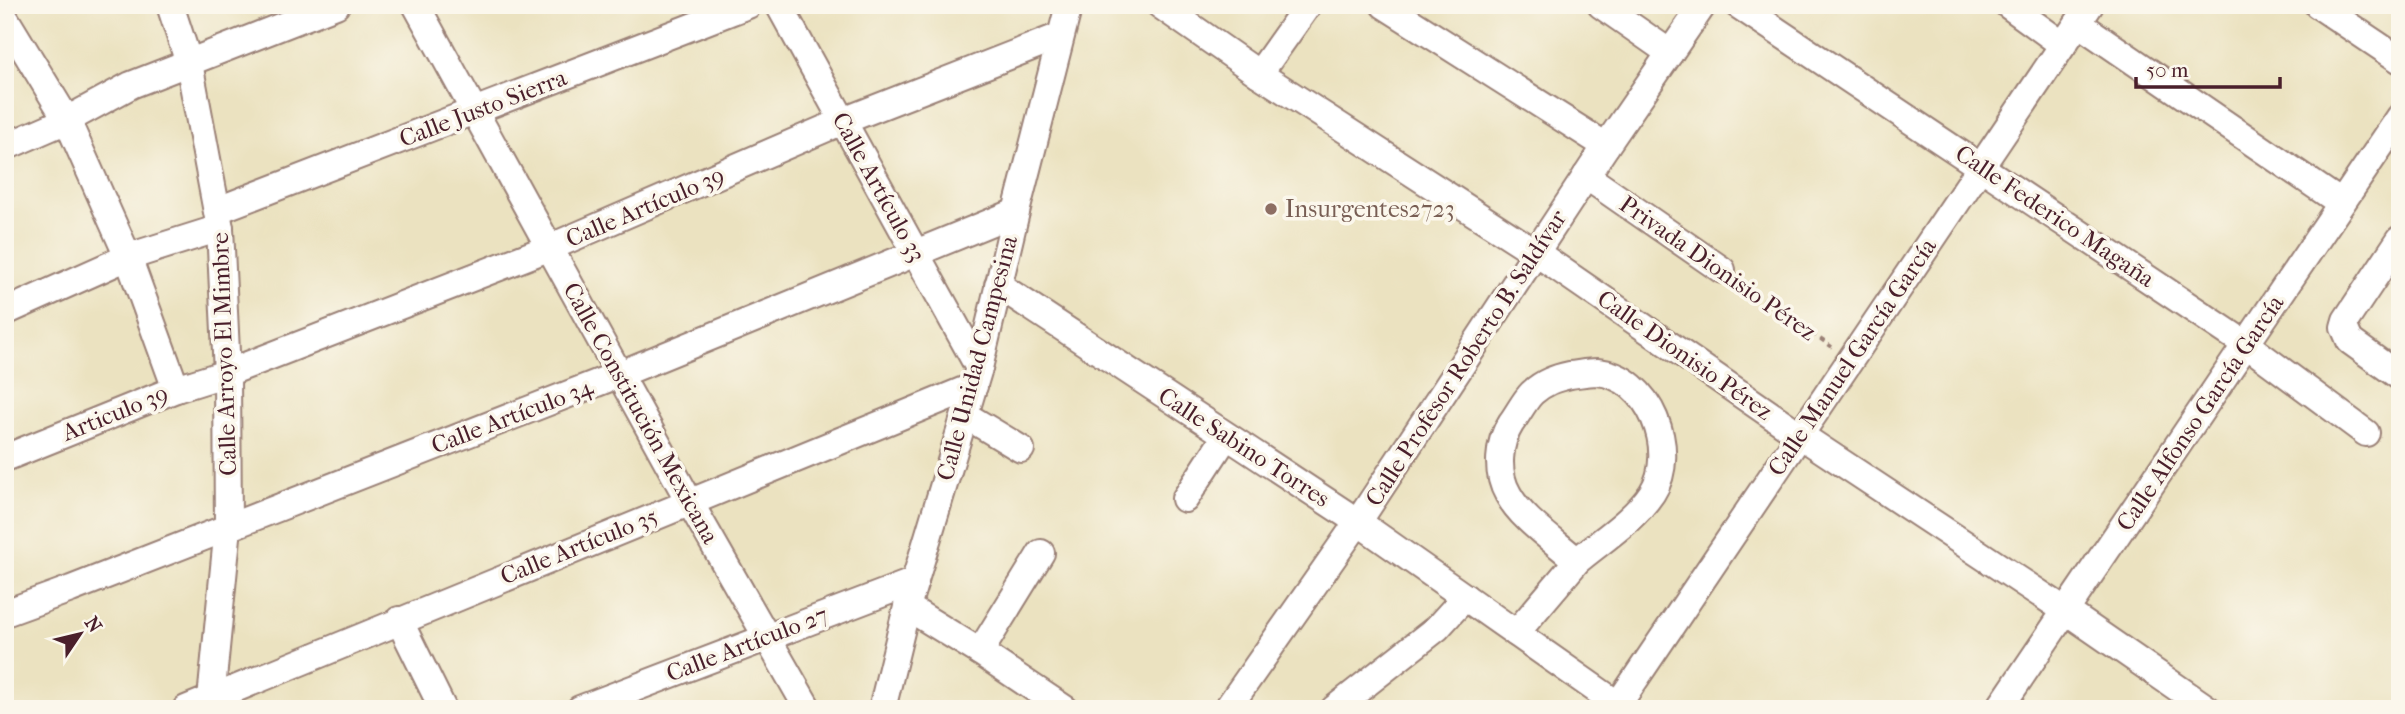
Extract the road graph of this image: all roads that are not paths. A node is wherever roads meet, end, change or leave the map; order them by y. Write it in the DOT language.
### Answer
graph roads {
  1 [pos="170,5"];
  2 [pos="336,5"];
  3 [pos="416,5"];
  4 [pos="748,5"];
  5 [pos="779,5"];
  6 [pos="1069,5"];
  7 [pos="1160,5"];
  8 [pos="1308,5"];
  9 [pos="1384,5"];
  10 [pos="1601,5"];
  11 [pos="1703,5"];
  12 [pos="1738,5"];
  13 [pos="2008,5"];
  14 [pos="2318,5"];
  15 [pos="2084,14"];
  16 [pos="5,18"];
  17 [pos="1060,36"];
  18 [pos="2063,45"];
  19 [pos="1670,53"];
  20 [pos="2400,60"];
  21 [pos="189,63"];
  22 [pos="1259,74"];
  23 [pos="475,111"];
  24 [pos="2400,117"];
  25 [pos="67,120"];
  26 [pos="843,121"];
  27 [pos="1605,146"];
  28 [pos="5,147"];
  29 [pos="1980,166"];
  30 [pos="1586,176"];
  31 [pos="2341,203"];
  32 [pos="1016,212"];
  33 [pos="219,219"];
  34 [pos="551,247"];
  35 [pos="1535,252"];
  36 [pos="915,253"];
  37 [pos="2396,254"];
  38 [pos="128,257"];
  39 [pos="1722,270"];
  40 [pos="998,285"];
  41 [pos="5,312"];
  42 [pos="2247,345"];
  43 [pos="227,373"];
  44 [pos="620,374"];
  45 [pos="976,377"];
  46 [pos="2400,377"];
  47 [pos="176,389"];
  48 [pos="965,415"];
  49 [pos="2366,433"];
  50 [pos="1800,435"];
  51 [pos="1226,436"];
  52 [pos="1021,449"];
  53 [pos="5,458"];
  54 [pos="1185,499"];
  55 [pos="690,501"];
  56 [pos="1358,522"];
  57 [pos="228,527"];
  58 [pos="1041,553"];
  59 [pos="1577,561"];
  60 [pos="915,581"];
  61 [pos="1465,597"];
  62 [pos="907,607"];
  63 [pos="2066,611"];
  64 [pos="5,613"];
  65 [pos="399,620"];
  66 [pos="1516,633"];
  67 [pos="765,636"];
  68 [pos="980,652"];
  69 [pos="211,703"];
  70 [pos="1619,707"];
  71 [pos="186,709"];
  72 [pos="443,709"];
  73 [pos="580,709"];
  74 [pos="808,709"];
  75 [pos="882,709"];
  76 [pos="1065,709"];
  77 [pos="1227,709"];
  78 [pos="1334,709"];
  79 [pos="1999,709"];
  80 [pos="2208,709"];
  1 -- 21 [label="street, Calle Arroyo El Mimbre"];
  2 -- 21 [label="street"];
  3 -- 23 [label="street, Calle Constitución Mexicana"];
  4 -- 23 [label="street, Calle Justo Sierra"];
  5 -- 26 [label="street, Calle Artículo 33"];
  6 -- 17 [label="street, Calle Unidad Campesina"];
  7 -- 22 [label="street, Calle Dionisio Pérez"];
  8 -- 22 [label="street"];
  9 -- 27 [label="street"];
  10 -- 19 [label="street"];
  11 -- 19 [label="street, Calle Profesor Roberto B. Saldívar"];
  12 -- 29 [label="street, Calle Federico Magaña"];
  13 -- 18 [label="street"];
  14 -- 20 [label="street"];
  15 -- 18 [label="street, Calle Manuel García García"];
  15 -- 31 [label="street"];
  16 -- 25 [label="street, Calle Arroyo El Mimbre"];
  17 -- 26 [label="street, Calle Artículo 39"];
  17 -- 32 [label="street, Calle Unidad Campesina"];
  18 -- 29 [label="street, Calle Manuel García García"];
  19 -- 27 [label="street, Calle Profesor Roberto B. Saldívar"];
  21 -- 25 [label="street"];
  21 -- 33 [label="street, Calle Arroyo El Mimbre"];
  22 -- 35 [label="street, Calle Dionisio Pérez"];
  23 -- 33 [label="street, Calle Justo Sierra"];
  23 -- 34 [label="street, Calle Constitución Mexicana"];
  24 -- 31 [label="street, Calle Alfonso García García"];
  25 -- 28 [label="street"];
  25 -- 38 [label="street, Calle Arroyo El Mimbre"];
  26 -- 34 [label="street, Calle Artículo 39"];
  26 -- 36 [label="street, Calle Artículo 33"];
  27 -- 30 [label="street, Calle Profesor Roberto B. Saldívar"];
  29 -- 42 [label="street, Calle Federico Magaña"];
  29 -- 50 [label="street, Calle Manuel García García"];
  30 -- 35 [label="street, Calle Profesor Roberto B. Saldívar"];
  30 -- 39 [label="street, Privada Dionisio Pérez"];
  31 -- 42 [label="street, Calle Alfonso García García"];
  32 -- 36 [label="street, Calle Artículo 34"];
  32 -- 40 [label="street, Calle Unidad Campesina"];
  33 -- 38 [label="street, Calle Justo Sierra"];
  33 -- 43 [label="street, Calle Arroyo El Mimbre"];
  34 -- 43 [label="street, Calle Artículo 39"];
  34 -- 44 [label="street, Calle Constitución Mexicana"];
  35 -- 50 [label="street, Calle Dionisio Pérez"];
  35 -- 56 [label="street, Calle Profesor Roberto B. Saldívar"];
  36 -- 44 [label="street, Calle Artículo 34"];
  36 -- 45 [label="street, Calle Artículo 33"];
  37 -- 46 [label="street"];
  38 -- 41 [label="street, Calle Justo Sierra"];
  38 -- 47 [label="street, Calle Arroyo El Mimbre"];
  40 -- 45 [label="street, Calle Unidad Campesina"];
  40 -- 51 [label="street, Calle Sabino Torres"];
  42 -- 49 [label="street, Calle Federico Magaña"];
  42 -- 63 [label="street, Calle Alfonso García García"];
  43 -- 47 [label="street, Articulo 39"];
  43 -- 57 [label="street, Calle Arroyo El Mimbre"];
  44 -- 55 [label="street, Calle Constitución Mexicana"];
  44 -- 57 [label="street, Calle Artículo 34"];
  45 -- 48 [label="street, Calle Unidad Campesina"];
  45 -- 55 [label="street, Calle Artículo 35"];
  47 -- 53 [label="street, Articulo 39"];
  48 -- 52 [label="street"];
  48 -- 60 [label="street, Calle Unidad Campesina"];
  50 -- 63 [label="street, Calle Dionisio Pérez"];
  50 -- 70 [label="street, Calle Manuel García García"];
  51 -- 54 [label="street"];
  51 -- 56 [label="street, Calle Sabino Torres"];
  55 -- 65 [label="street, Calle Artículo 35"];
  55 -- 67 [label="street, Calle Constitución Mexicana"];
  56 -- 61 [label="street, Calle Sabino Torres"];
  56 -- 77 [label="street, Calle Profesor Roberto B. Saldívar"];
  57 -- 64 [label="street, Calle Artículo 34"];
  57 -- 69 [label="street, Calle Arroyo El Mimbre"];
  58 -- 68 [label="street"];
  59 -- 59 [label="street"];
  59 -- 66 [label="street"];
  60 -- 62 [label="street, Calle Unidad Campesina"];
  60 -- 67 [label="street, Calle Artículo 27"];
  61 -- 66 [label="street, Calle Sabino Torres"];
  61 -- 78 [label="street"];
  62 -- 68 [label="street"];
  62 -- 75 [label="street, Calle Unidad Campesina"];
  63 -- 79 [label="street, Calle Alfonso García García"];
  63 -- 80 [label="street, Calle Dionisio Pérez"];
  65 -- 69 [label="street, Calle Artículo 35"];
  65 -- 72 [label="street"];
  66 -- 70 [label="street, Calle Sabino Torres"];
  67 -- 73 [label="street, Calle Artículo 27"];
  67 -- 74 [label="street, Calle Constitución Mexicana"];
  68 -- 76 [label="street"];
  69 -- 71 [label="street, Calle Artículo 35"];
}
